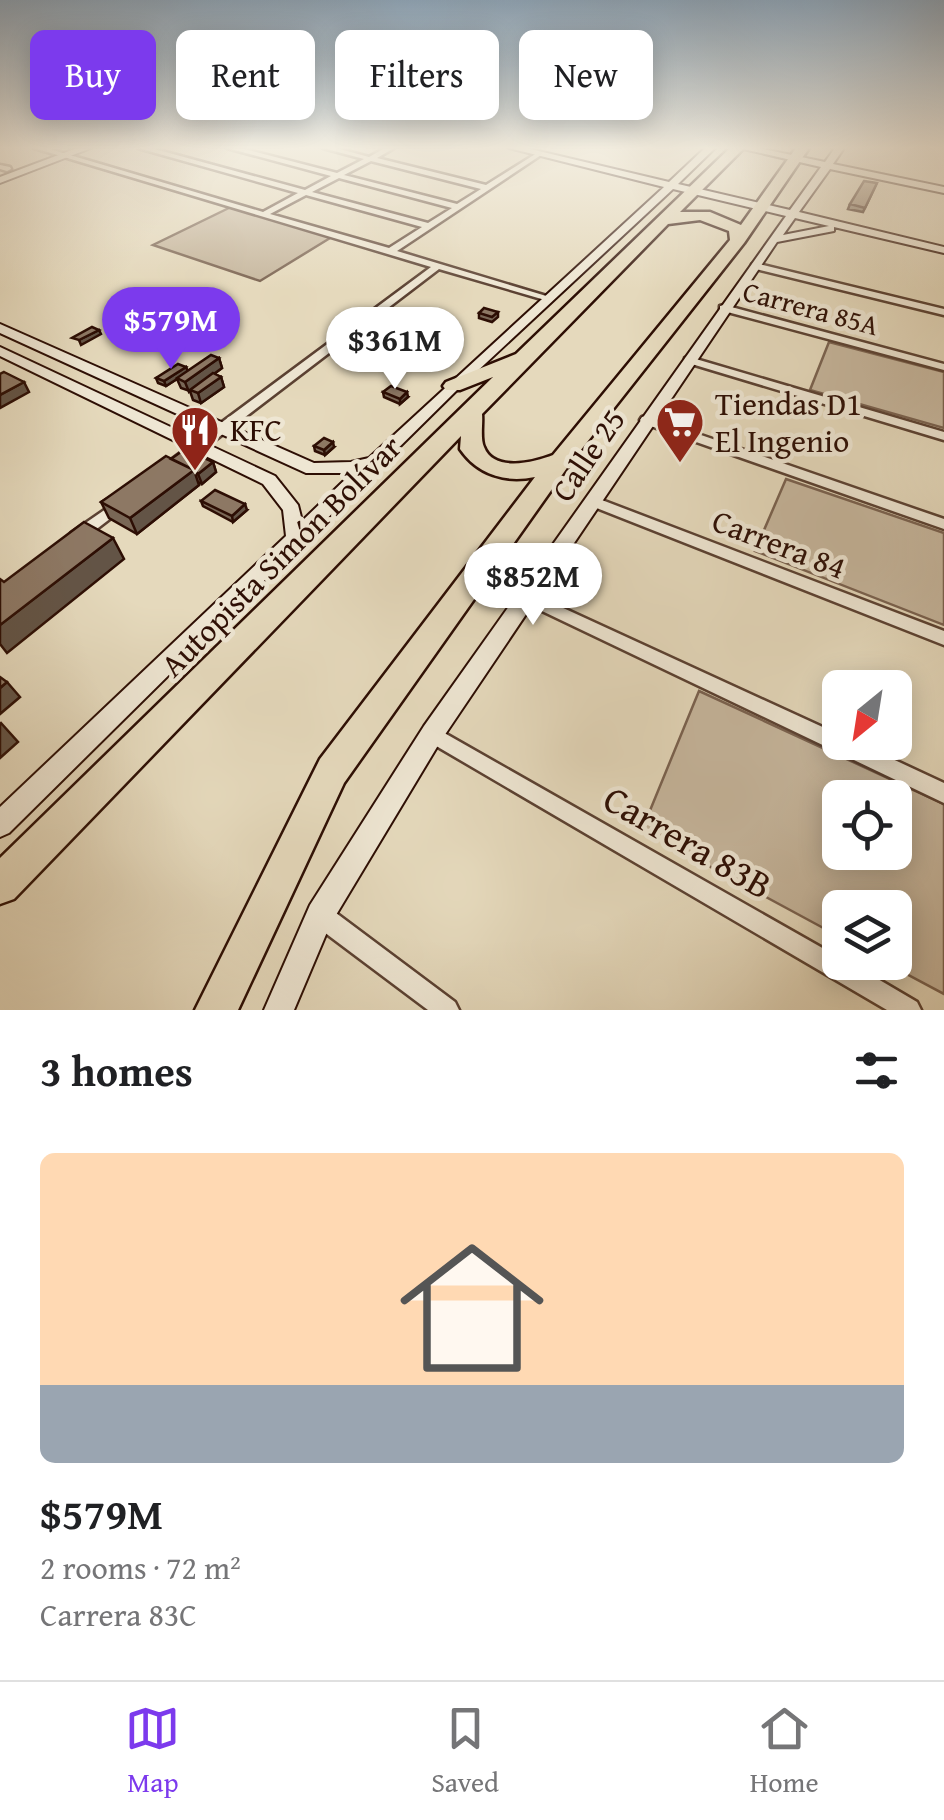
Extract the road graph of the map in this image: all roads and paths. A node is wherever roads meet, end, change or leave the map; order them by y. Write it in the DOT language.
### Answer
graph roads {
  1 [pos="207,195"];
  2 [pos="303,195"];
  3 [pos="309,195"];
  4 [pos="413,195"];
  5 [pos="477,195"];
  6 [pos="653,195"];
  7 [pos="675,195"];
  8 [pos="711,195"];
  9 [pos="769,195"];
  10 [pos="807,195"];
  11 [pos="459,207"];
  12 [pos="760,207"];
  13 [pos="659,210"];
  14 [pos="266,213"];
  15 [pos="793,215"];
  16 [pos="429,226"];
  17 [pos="852,228"];
  18 [pos="738,240"];
  19 [pos="772,240"];
  20 [pos="620,248"];
  21 [pos="944,250"];
  22 [pos="391,251"];
  23 [pos="440,265"];
  24 [pos="754,266"];
  25 [pos="548,298"];
  26 [pos="724,308"];
  27 [pos="944,312"];
  28 [pos="2,330"];
  29 [pos="540,343"];
  30 [pos="0,351"];
  31 [pos="689,360"];
  32 [pos="944,367"];
  33 [pos="453,386"];
  34 [pos="472,415"];
  35 [pos="646,420"];
  36 [pos="222,428"];
  37 [pos="944,436"];
  38 [pos="199,445"];
  39 [pos="561,460"];
  40 [pos="374,462"];
  41 [pos="161,474"];
  42 [pos="131,496"];
  43 [pos="594,502"];
  44 [pos="944,524"];
  45 [pos="296,538"];
  46 [pos="56,552"];
  47 [pos="524,596"];
  48 [pos="944,638"];
  49 [pos="432,734"];
  50 [pos="944,793"];
  51 [pos="0,824"];
  52 [pos="0,885"];
  53 [pos="320,916"];
  54 [pos="216,1010"];
  55 [pos="279,1010"];
  56 [pos="447,1010"];
  57 [pos="909,1010"];
  1 -- 14 [label="street"];
  2 -- 14 [label="street"];
  3 -- 16 [label="street"];
  4 -- 11 [label="street"];
  5 -- 11 [label="street"];
  6 -- 13 [label="street"];
  7 -- 13 [label="highway, Autopista Simón Bolívar"];
  8 -- 12 [label="street"];
  9 -- 12 [label="highway"];
  10 -- 15 [label="street, Calle 25"];
  11 -- 16 [label="street"];
  12 -- 15 [label="street"];
  12 -- 18 [label="highway"];
  13 -- 18 [label="highway"];
  13 -- 20 [label="highway, Autopista Simón Bolívar"];
  14 -- 22 [label="street"];
  15 -- 17 [label="street"];
  15 -- 19 [label="street, Calle 25"];
  16 -- 22 [label="street"];
  17 -- 19 [label="street"];
  17 -- 21 [label="street"];
  18 -- 39 [label="highway"];
  19 -- 24 [label="street, Calle 25"];
  20 -- 25 [label="street"];
  20 -- 29 [label="highway, Autopista Simón Bolívar"];
  22 -- 23 [label="street"];
  23 -- 25 [label="street"];
  23 -- 36 [label="street"];
  24 -- 26 [label="street, Calle 25"];
  24 -- 27 [label="street"];
  25 -- 33 [label="street"];
  26 -- 31 [label="street, Calle 25"];
  26 -- 32 [label="street, Carrera 85A"];
  28 -- 36 [label="street"];
  29 -- 33 [label="highway"];
  29 -- 34 [label="highway, Autopista Simón Bolívar"];
  30 -- 38 [label="street"];
  31 -- 35 [label="street, Calle 25"];
  31 -- 37 [label="street"];
  33 -- 40 [label="street"];
  34 -- 39 [label="highway"];
  34 -- 52 [label="highway, Autopista Simón Bolívar"];
  35 -- 43 [label="street, Calle 25"];
  35 -- 44 [label="street"];
  36 -- 38 [label="street"];
  36 -- 40 [label="street"];
  38 -- 41 [label="street"];
  38 -- 45 [label="street"];
  39 -- 54 [label="highway"];
  40 -- 45 [label="street"];
  42 -- 46 [label="street"];
  43 -- 47 [label="street, Calle 25"];
  43 -- 48 [label="street, Carrera 84"];
  45 -- 51 [label="street"];
  47 -- 49 [label="street, Calle 25"];
  47 -- 50 [label="street"];
  49 -- 53 [label="street, Calle 25"];
  49 -- 57 [label="street, Carrera 83B"];
  53 -- 55 [label="street, Calle 25"];
  53 -- 56 [label="street"];
}
